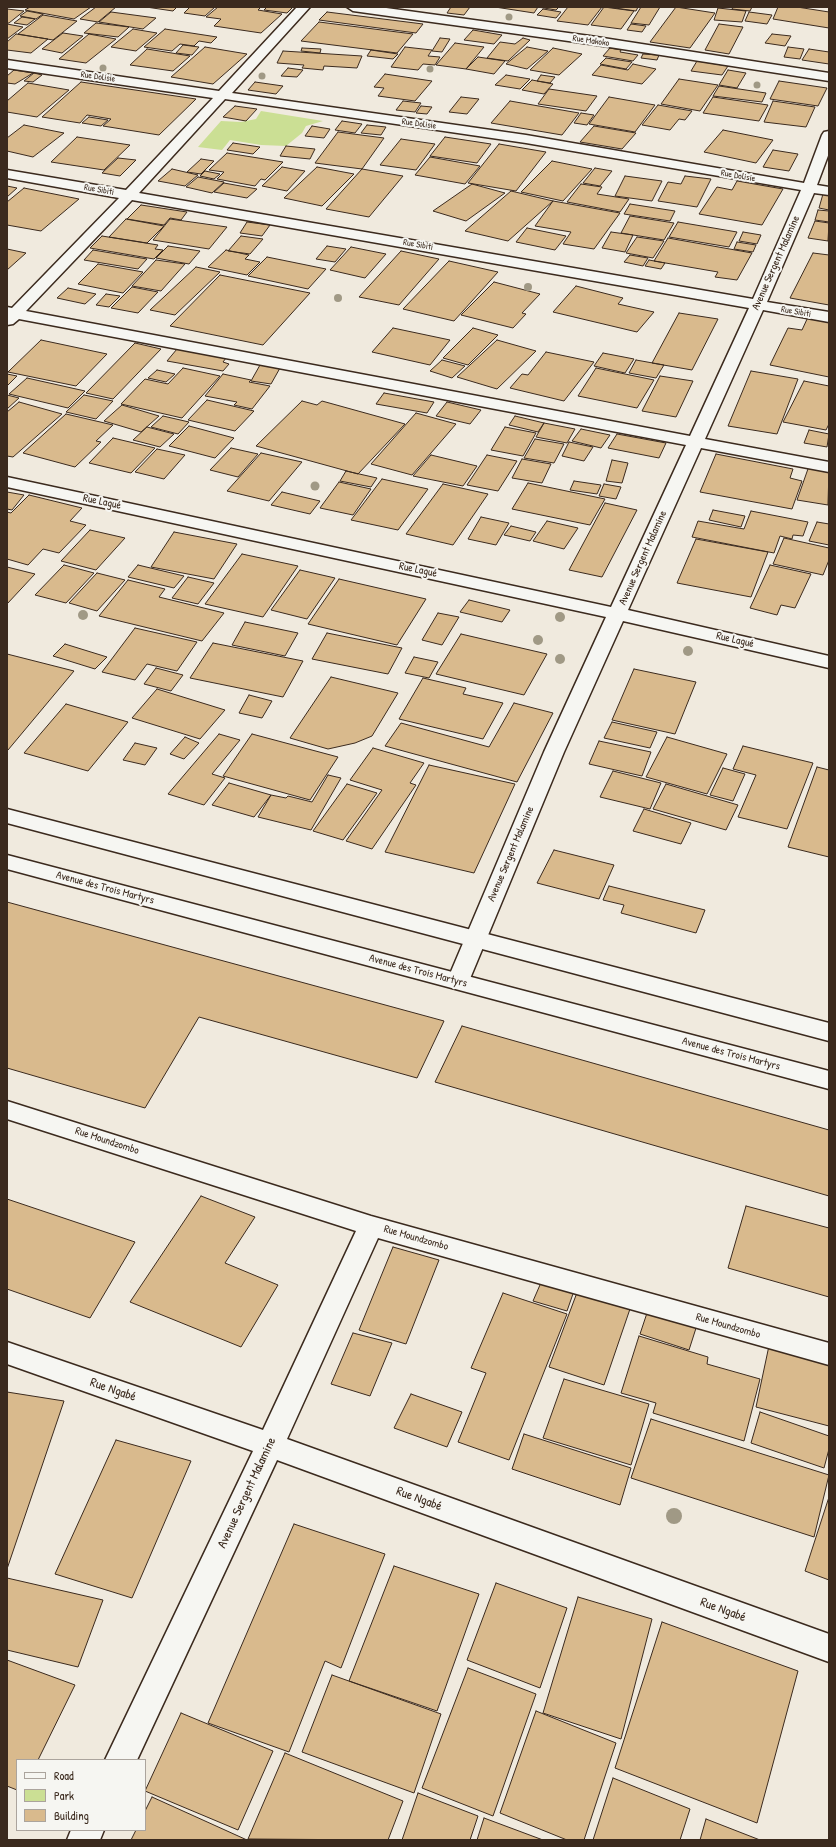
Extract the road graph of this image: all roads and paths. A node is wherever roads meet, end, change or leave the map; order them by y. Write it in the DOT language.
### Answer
graph roads {
  1 [pos="304,7"];
  2 [pos="353,7"];
  3 [pos="7,64"];
  4 [pos="829,77"];
  5 [pos="222,95"];
  6 [pos="829,135"];
  7 [pos="7,174"];
  8 [pos="809,188"];
  9 [pos="829,191"];
  10 [pos="128,195"];
  11 [pos="758,305"];
  12 [pos="10,316"];
  13 [pos="829,317"];
  14 [pos="695,442"];
  15 [pos="829,467"];
  16 [pos="7,482"];
  17 [pos="619,614"];
  18 [pos="829,662"];
  19 [pos="7,816"];
  20 [pos="7,862"];
  21 [pos="475,939"];
  22 [pos="458,981"];
  23 [pos="829,1032"];
  24 [pos="829,1080"];
  25 [pos="7,1110"];
  26 [pos="370,1226"];
  27 [pos="7,1353"];
  28 [pos="829,1354"];
  29 [pos="270,1445"];
  30 [pos="829,1648"];
  31 [pos="121,1759"];
  32 [pos="88,1831"];
  33 [pos="83,1840"];
  1 -- 5 [label="street"];
  2 -- 4 [label="street, Rue Makoko"];
  3 -- 5 [label="street, Rue Dolisie"];
  5 -- 8 [label="street, Rue Dolisie"];
  5 -- 10 [label="street"];
  6 -- 8 [label="street, Avenue Sergent Malamine"];
  7 -- 10 [label="street, Rue Sibiti"];
  8 -- 9 [label="street, Rue Dolisie"];
  8 -- 11 [label="street, Avenue Sergent Malamine"];
  10 -- 11 [label="street, Rue Sibiti"];
  10 -- 12 [label="street"];
  11 -- 13 [label="street, Rue Sibiti"];
  11 -- 14 [label="street, Avenue Sergent Malamine"];
  12 -- 14 [label="street"];
  14 -- 15 [label="street"];
  14 -- 17 [label="street, Avenue Sergent Malamine"];
  16 -- 17 [label="street, Rue Lagué"];
  17 -- 18 [label="street, Rue Lagué"];
  17 -- 21 [label="street, Avenue Sergent Malamine"];
  19 -- 21 [label="street"];
  20 -- 22 [label="street, Avenue des Trois Martyrs"];
  21 -- 22 [label="street, Avenue Sergent Malamine"];
  21 -- 23 [label="street"];
  22 -- 24 [label="street, Avenue des Trois Martyrs"];
  25 -- 26 [label="street, Rue Moundzombo"];
  26 -- 28 [label="street, Rue Moundzombo"];
  26 -- 29 [label="street, Avenue Sergent Malamine"];
  27 -- 29 [label="street, Rue Ngabé"];
  29 -- 30 [label="street, Rue Ngabé"];
  29 -- 31 [label="street, Avenue Sergent Malamine"];
  32 -- 33 [label="street"];
}
